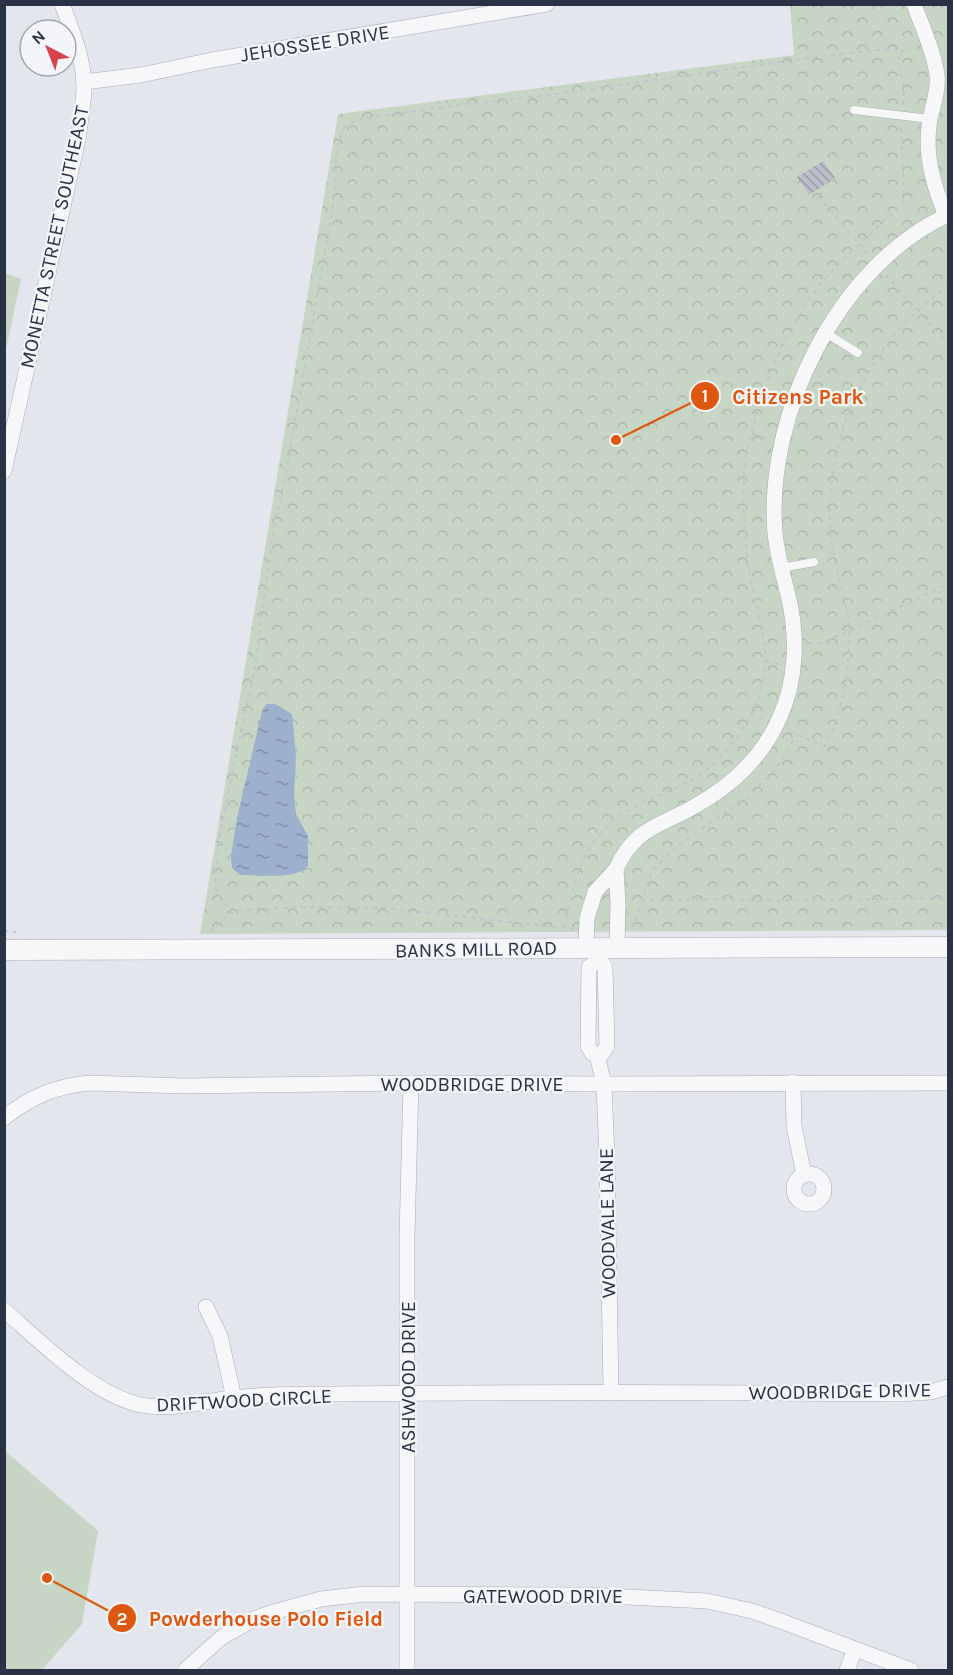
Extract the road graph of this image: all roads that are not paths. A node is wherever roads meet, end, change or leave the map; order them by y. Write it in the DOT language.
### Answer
graph roads {
  1 [pos="62,4"];
  2 [pos="547,4"];
  3 [pos="914,4"];
  4 [pos="84,82"];
  5 [pos="854,111"];
  6 [pos="930,118"];
  7 [pos="947,216"];
  8 [pos="826,333"];
  9 [pos="858,353"];
  10 [pos="4,471"];
  11 [pos="814,562"];
  12 [pos="781,568"];
  13 [pos="616,869"];
  14 [pos="600,945"];
  15 [pos="948,947"];
  16 [pos="4,950"];
  17 [pos="411,1083"];
  18 [pos="793,1083"];
  19 [pos="948,1083"];
  20 [pos="604,1084"];
  21 [pos="4,1118"];
  22 [pos="804,1175"];
  23 [pos="206,1307"];
  24 [pos="4,1310"];
  25 [pos="948,1387"];
  26 [pos="611,1391"];
  27 [pos="408,1393"];
  28 [pos="234,1398"];
  29 [pos="407,1595"];
  30 [pos="855,1649"];
  31 [pos="185,1671"];
  32 [pos="407,1671"];
  33 [pos="847,1671"];
  34 [pos="911,1671"];
  1 -- 4 [label="street, MONETTA STREET SOUTHEAST"];
  2 -- 4 [label="street, JEHOSSEE DRIVE"];
  3 -- 6 [label="street"];
  4 -- 10 [label="street, MONETTA STREET SOUTHEAST"];
  5 -- 6 [label="lane"];
  6 -- 7 [label="street"];
  7 -- 8 [label="street"];
  8 -- 9 [label="lane"];
  8 -- 12 [label="street"];
  11 -- 12 [label="lane"];
  12 -- 13 [label="street"];
  13 -- 14 [label="street"];
  13 -- 14 [label="street"];
  14 -- 15 [label="street, BANKS MILL ROAD"];
  14 -- 16 [label="street, BANKS MILL ROAD"];
  14 -- 20 [label="street, WOODVALE LANE"];
  17 -- 20 [label="street, WOODBRIDGE DRIVE"];
  17 -- 21 [label="street, WOODBRIDGE DRIVE"];
  17 -- 27 [label="street, ASHWOOD DRIVE"];
  18 -- 19 [label="street, WOODBRIDGE DRIVE"];
  18 -- 20 [label="street, WOODBRIDGE DRIVE"];
  18 -- 22 [label="street"];
  20 -- 26 [label="street, WOODVALE LANE"];
  23 -- 28 [label="street"];
  24 -- 28 [label="street, DRIFTWOOD CIRCLE"];
  25 -- 26 [label="street, WOODBRIDGE DRIVE"];
  26 -- 27 [label="street, WOODBRIDGE DRIVE"];
  27 -- 28 [label="street, DRIFTWOOD CIRCLE"];
  27 -- 29 [label="street, ASHWOOD DRIVE"];
  29 -- 30 [label="street, GATEWOOD DRIVE"];
  29 -- 31 [label="street, GATEWOOD DRIVE"];
  29 -- 32 [label="street, ASHWOOD DRIVE"];
  30 -- 33 [label="street"];
  30 -- 34 [label="street, GATEWOOD DRIVE"];
}
